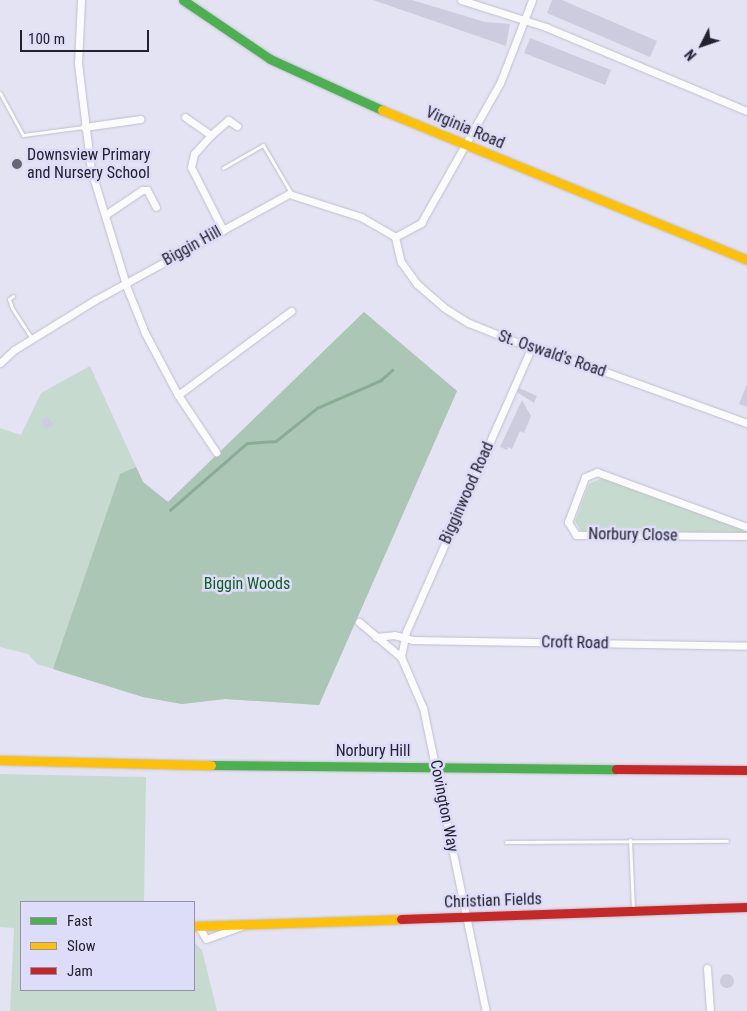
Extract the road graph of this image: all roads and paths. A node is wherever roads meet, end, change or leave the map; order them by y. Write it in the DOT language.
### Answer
graph roads {
  1 [pos="81,0"];
  2 [pos="183,0"];
  3 [pos="461,0"];
  4 [pos="532,0"];
  5 [pos="193,3"];
  6 [pos="524,20"];
  7 [pos="0,92"];
  8 [pos="747,111"];
  9 [pos="185,117"];
  10 [pos="140,119"];
  11 [pos="237,126"];
  12 [pos="84,127"];
  13 [pos="211,135"];
  14 [pos="466,144"];
  15 [pos="223,168"];
  16 [pos="292,194"];
  17 [pos="156,207"];
  18 [pos="105,215"];
  19 [pos="223,230"];
  20 [pos="395,237"];
  21 [pos="747,260"];
  22 [pos="127,282"];
  23 [pos="13,296"];
  24 [pos="291,311"];
  25 [pos="32,339"];
  26 [pos="531,348"];
  27 [pos="0,363"];
  28 [pos="178,395"];
  29 [pos="747,423"];
  30 [pos="216,452"];
  31 [pos="747,527"];
  32 [pos="747,536"];
  33 [pos="360,622"];
  34 [pos="376,637"];
  35 [pos="403,638"];
  36 [pos="747,646"];
  37 [pos="401,656"];
  38 [pos="0,760"];
  39 [pos="436,766"];
  40 [pos="747,770"];
  41 [pos="630,840"];
  42 [pos="727,841"];
  43 [pos="506,842"];
  44 [pos="747,907"];
  45 [pos="633,910"];
  46 [pos="466,918"];
  47 [pos="196,926"];
  48 [pos="707,968"];
  49 [pos="486,1011"];
  50 [pos="710,1011"];
  1 -- 12 [label="street"];
  2 -- 5 [label="street, Virginia Road"];
  3 -- 6 [label="street"];
  4 -- 6 [label="street"];
  5 -- 14 [label="street, Virginia Road"];
  6 -- 8 [label="street"];
  6 -- 14 [label="street"];
  7 -- 12 [label="lane"];
  9 -- 13 [label="street"];
  10 -- 12 [label="street"];
  11 -- 13 [label="street"];
  12 -- 18 [label="street"];
  13 -- 19 [label="street"];
  14 -- 20 [label="street"];
  14 -- 21 [label="street, Virginia Road"];
  15 -- 16 [label="lane"];
  16 -- 19 [label="street, Biggin Hill"];
  16 -- 20 [label="street"];
  17 -- 18 [label="street"];
  18 -- 22 [label="street"];
  19 -- 22 [label="street, Biggin Hill"];
  20 -- 26 [label="street, St. Oswald's Road"];
  22 -- 25 [label="street, Biggin Hill"];
  22 -- 28 [label="street"];
  23 -- 25 [label="lane"];
  24 -- 28 [label="street"];
  25 -- 27 [label="street, Biggin Hill"];
  26 -- 29 [label="street, St. Oswald's Road"];
  26 -- 35 [label="street, Bigginwood Road"];
  28 -- 30 [label="street"];
  31 -- 32 [label="street, Norbury Close"];
  33 -- 34 [label="street, Covington Way"];
  34 -- 35 [label="street, Croft Road"];
  34 -- 37 [label="street, Covington Way"];
  35 -- 36 [label="street, Croft Road"];
  35 -- 37 [label="street, Bigginwood Road"];
  37 -- 39 [label="street, Covington Way"];
  38 -- 39 [label="street, Norbury Hill"];
  39 -- 40 [label="street, Norbury Hill"];
  39 -- 46 [label="street, Covington Way"];
  41 -- 42 [label="lane"];
  41 -- 43 [label="lane"];
  41 -- 45 [label="lane"];
  44 -- 45 [label="street, Christian Fields"];
  45 -- 46 [label="street, Christian Fields"];
  46 -- 47 [label="street, Christian Fields"];
  46 -- 49 [label="street, Covington Way"];
  48 -- 50 [label="street"];
}
